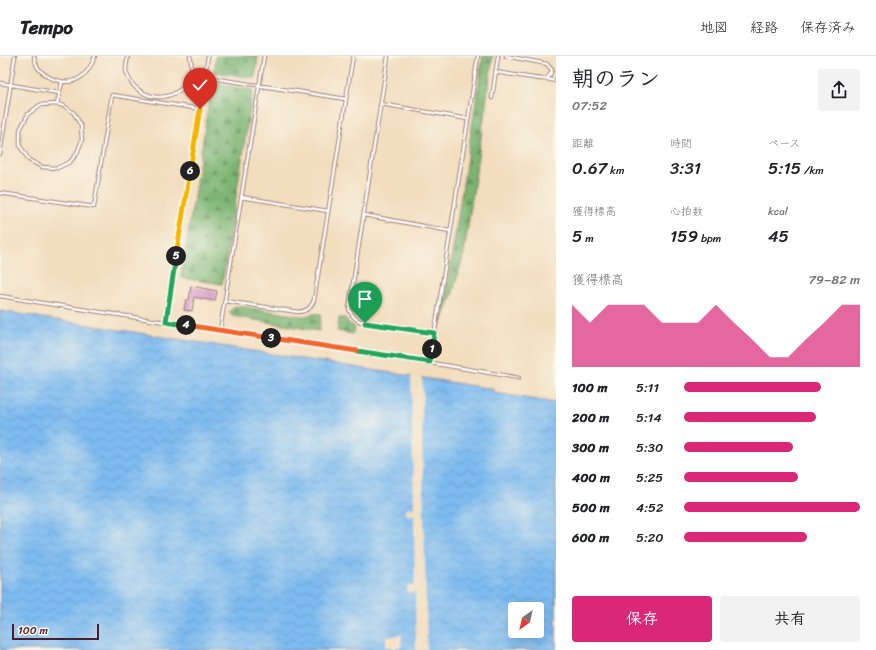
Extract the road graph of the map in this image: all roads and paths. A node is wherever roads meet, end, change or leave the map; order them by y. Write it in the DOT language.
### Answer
graph roads {
  1 [pos="15,56"];
  2 [pos="34,56"];
  3 [pos="95,56"];
  4 [pos="128,56"];
  5 [pos="190,56"];
  6 [pos="208,56"];
  7 [pos="264,56"];
  8 [pos="353,56"];
  9 [pos="388,56"];
  10 [pos="478,56"];
  11 [pos="498,56"];
  12 [pos="506,56"];
  13 [pos="495,72"];
  14 [pos="205,77"];
  15 [pos="546,79"];
  16 [pos="556,81"];
  17 [pos="62,82"];
  18 [pos="0,83"];
  19 [pos="11,84"];
  20 [pos="259,86"];
  21 [pos="59,93"];
  22 [pos="492,98"];
  23 [pos="346,99"];
  24 [pos="57,104"];
  25 [pos="381,104"];
  26 [pos="200,109"];
  27 [pos="468,119"];
  28 [pos="0,154"];
  29 [pos="0,193"];
  30 [pos="242,197"];
  31 [pos="328,210"];
  32 [pos="364,215"];
  33 [pos="450,231"];
  34 [pos="0,296"];
  35 [pos="225,300"];
  36 [pos="166,322"];
  37 [pos="220,330"];
  38 [pos="434,333"];
  39 [pos="430,362"];
  40 [pos="519,378"];
  1 -- 19 [label="lane"];
  2 -- 17 [label="lane"];
  3 -- 17 [label="lane"];
  4 -- 5 [label="lane"];
  6 -- 14 [label="lane"];
  7 -- 20 [label="lane"];
  8 -- 23 [label="lane"];
  9 -- 25 [label="lane"];
  10 -- 27 [label="lane"];
  11 -- 13 [label="lane"];
  12 -- 15 [label="lane"];
  13 -- 15 [label="lane"];
  13 -- 22 [label="lane"];
  14 -- 20 [label="lane"];
  14 -- 26 [label="lane"];
  15 -- 16 [label="lane"];
  17 -- 21 [label="lane"];
  18 -- 19 [label="lane"];
  19 -- 21 [label="lane"];
  19 -- 28 [label="lane"];
  20 -- 23 [label="lane"];
  20 -- 30 [label="lane"];
  21 -- 24 [label="lane"];
  23 -- 31 [label="lane"];
  24 -- 24 [label="lane"];
  25 -- 27 [label="lane"];
  25 -- 32 [label="lane"];
  26 -- 29 [label="lane"];
  26 -- 36 [label="lane"];
  27 -- 33 [label="lane"];
  30 -- 31 [label="lane"];
  30 -- 35 [label="lane"];
  31 -- 35 [label="lane"];
  32 -- 33 [label="lane"];
  32 -- 38 [label="lane"];
  33 -- 38 [label="lane"];
  34 -- 36 [label="lane"];
  35 -- 37 [label="lane"];
  36 -- 37 [label="lane"];
  37 -- 39 [label="lane"];
  38 -- 39 [label="lane"];
  39 -- 40 [label="lane"];
}
